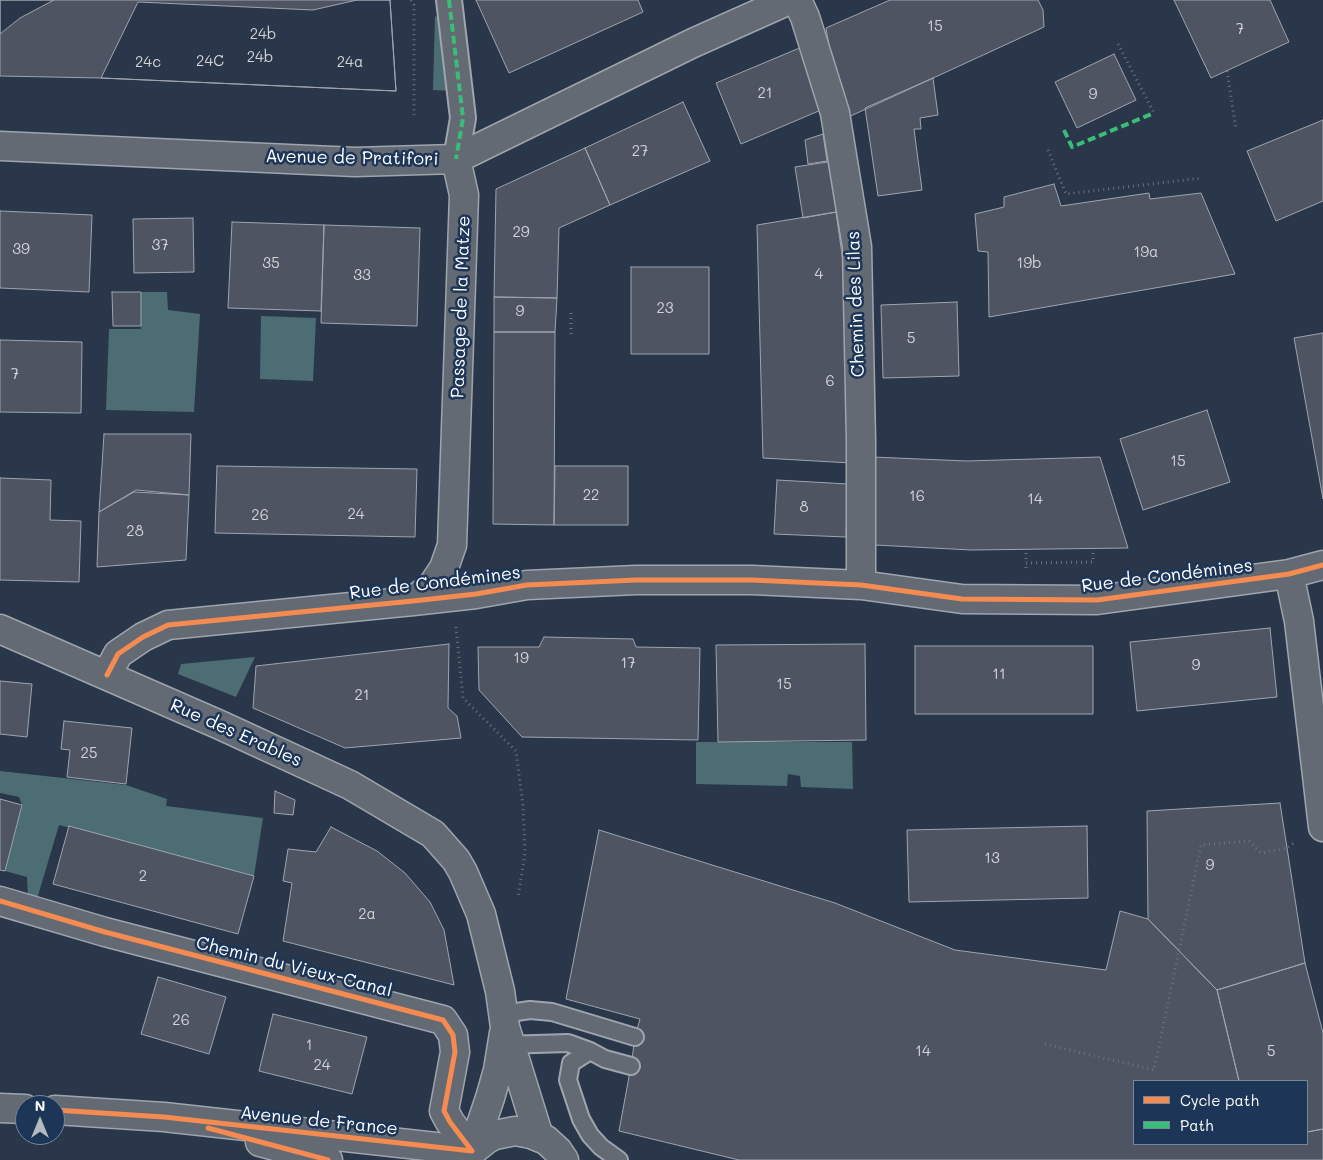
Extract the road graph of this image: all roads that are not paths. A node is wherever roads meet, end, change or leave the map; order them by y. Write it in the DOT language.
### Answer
graph roads {
  1 [pos="449,0"];
  2 [pos="789,0"];
  3 [pos="797,0"];
  4 [pos="0,146"];
  5 [pos="456,159"];
  6 [pos="1323,565"];
  7 [pos="1289,574"];
  8 [pos="860,585"];
  9 [pos="413,601"];
  10 [pos="0,629"];
  11 [pos="107,675"];
  12 [pos="1323,827"];
  13 [pos="0,901"];
  14 [pos="505,1033"];
  15 [pos="635,1037"];
  16 [pos="590,1051"];
  17 [pos="631,1066"];
  18 [pos="0,1108"];
  19 [pos="15,1108"];
  20 [pos="65,1111"];
  21 [pos="164,1117"];
  22 [pos="539,1137"];
  23 [pos="469,1155"];
  24 [pos="328,1160"];
  25 [pos="564,1160"];
  26 [pos="619,1160"];
  1 -- 5 [label="street, Passage de la Matze"];
  2 -- 5 [label="street, Avenue de Pratifori"];
  3 -- 8 [label="street, Chemin des Lilas"];
  4 -- 5 [label="street, Avenue de Pratifori"];
  5 -- 9 [label="street, Passage de la Matze"];
  6 -- 7 [label="street, Rue de Condémines"];
  7 -- 8 [label="street, Rue de Condémines"];
  7 -- 12 [label="street"];
  8 -- 9 [label="street, Rue de Condémines"];
  9 -- 11 [label="street, Rue de Condémines"];
  10 -- 11 [label="street, Rue des Erables"];
  11 -- 14 [label="street, Rue des Erables"];
  13 -- 23 [label="street, Chemin du Vieux-Canal"];
  14 -- 15 [label="lane"];
  14 -- 16 [label="lane"];
  14 -- 22 [label="street"];
  14 -- 23 [label="street"];
  16 -- 17 [label="lane"];
  16 -- 26 [label="lane"];
  18 -- 19 [label="street"];
  20 -- 21 [label="street, Avenue de France"];
  21 -- 23 [label="street, Avenue de France"];
  21 -- 24 [label="street, Avenue de France"];
  22 -- 23 [label="street"];
  22 -- 25 [label="street"];
}
